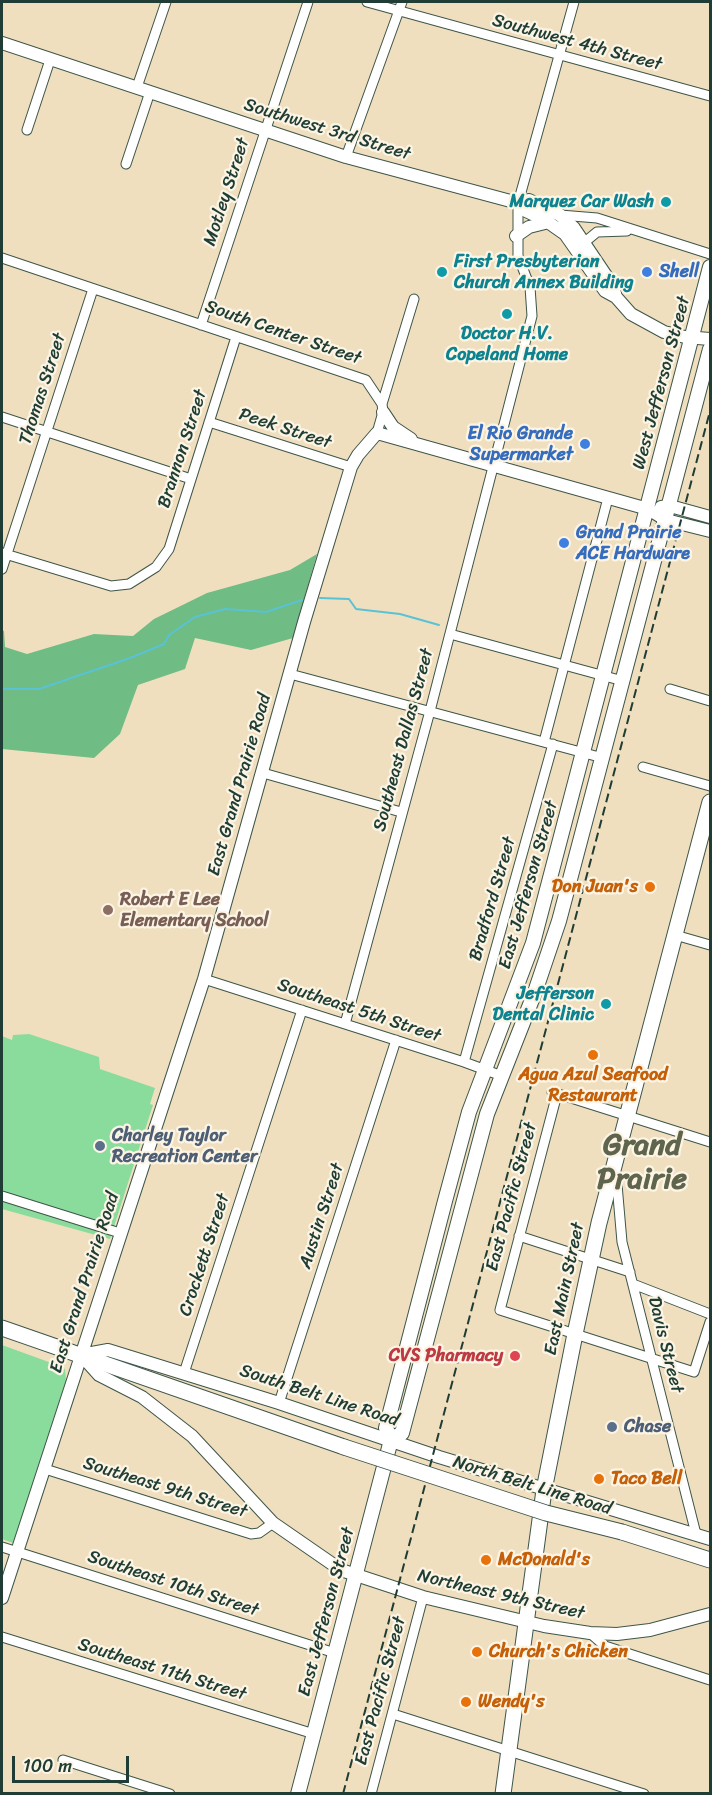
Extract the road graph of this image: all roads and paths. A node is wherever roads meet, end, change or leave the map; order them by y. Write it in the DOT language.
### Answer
graph roads {
  1 [pos="166,2"];
  2 [pos="308,2"];
  3 [pos="367,2"];
  4 [pos="402,2"];
  5 [pos="574,2"];
  6 [pos="398,12"];
  7 [pos="2,43"];
  8 [pos="557,55"];
  9 [pos="51,60"];
  10 [pos="137,87"];
  11 [pos="150,92"];
  12 [pos="711,96"];
  13 [pos="27,130"];
  14 [pos="265,132"];
  15 [pos="346,157"];
  16 [pos="126,164"];
  17 [pos="518,202"];
  18 [pos="597,218"];
  19 [pos="554,219"];
  20 [pos="597,232"];
  21 [pos="645,233"];
  22 [pos="516,236"];
  23 [pos="580,246"];
  24 [pos="711,254"];
  25 [pos="2,258"];
  26 [pos="711,267"];
  27 [pos="93,289"];
  28 [pos="414,299"];
  29 [pos="201,325"];
  30 [pos="236,337"];
  31 [pos="692,338"];
  32 [pos="711,339"];
  33 [pos="710,349"];
  34 [pos="383,408"];
  35 [pos="2,417"];
  36 [pos="209,422"];
  37 [pos="46,432"];
  38 [pos="376,433"];
  39 [pos="417,444"];
  40 [pos="493,465"];
  41 [pos="351,467"];
  42 [pos="190,479"];
  43 [pos="608,498"];
  44 [pos="670,506"];
  45 [pos="648,509"];
  46 [pos="711,517"];
  47 [pos="666,520"];
  48 [pos="711,531"];
  49 [pos="4,554"];
  50 [pos="2,569"];
  51 [pos="450,634"];
  52 [pos="563,665"];
  53 [pos="290,674"];
  54 [pos="605,677"];
  55 [pos="623,681"];
  56 [pos="670,689"];
  57 [pos="711,701"];
  58 [pos="430,711"];
  59 [pos="548,743"];
  60 [pos="585,753"];
  61 [pos="603,758"];
  62 [pos="643,767"];
  63 [pos="263,772"];
  64 [pos="711,786"];
  65 [pos="711,802"];
  66 [pos="571,805"];
  67 [pos="589,810"];
  68 [pos="401,812"];
  69 [pos="555,866"];
  70 [pos="573,871"];
  71 [pos="538,928"];
  72 [pos="675,935"];
  73 [pos="554,936"];
  74 [pos="711,945"];
  75 [pos="204,979"];
  76 [pos="302,1010"];
  77 [pos="345,1024"];
  78 [pos="396,1040"];
  79 [pos="464,1062"];
  80 [pos="485,1070"];
  81 [pos="502,1076"];
  82 [pos="627,1116"];
  83 [pos="711,1142"];
  84 [pos="615,1161"];
  85 [pos="2,1196"];
  86 [pos="445,1202"];
  87 [pos="461,1206"];
  88 [pos="120,1233"];
  89 [pos="519,1236"];
  90 [pos="591,1259"];
  91 [pos="630,1272"];
  92 [pos="633,1284"];
  93 [pos="711,1314"];
  94 [pos="711,1322"];
  95 [pos="2,1328"];
  96 [pos="575,1334"];
  97 [pos="81,1355"];
  98 [pos="652,1358"];
  99 [pos="184,1373"];
  100 [pos="279,1402"];
  101 [pos="391,1440"];
  102 [pos="344,1447"];
  103 [pos="45,1469"];
  104 [pos="544,1490"];
  105 [pos="273,1523"];
  106 [pos="696,1534"];
  107 [pos="711,1539"];
  108 [pos="2,1548"];
  109 [pos="17,1552"];
  110 [pos="711,1560"];
  111 [pos="355,1575"];
  112 [pos="404,1591"];
  113 [pos="423,1597"];
  114 [pos="2,1598"];
  115 [pos="711,1614"];
  116 [pos="525,1621"];
  117 [pos="590,1633"];
  118 [pos="2,1637"];
  119 [pos="335,1653"];
  120 [pos="711,1680"];
  121 [pos="393,1714"];
  122 [pos="314,1734"];
  123 [pos="508,1750"];
  124 [pos="63,1760"];
  125 [pos="170,1794"];
  126 [pos="298,1794"];
  127 [pos="371,1794"];
  128 [pos="503,1794"];
  129 [pos="644,1794"];
  1 -- 10 [label="street"];
  2 -- 14 [label="street, Motley Street"];
  3 -- 6 [label="street, Southwest 4th Street"];
  4 -- 6 [label="street"];
  5 -- 8 [label="street, Southeast Dallas Street"];
  6 -- 8 [label="street, Southwest 4th Street"];
  6 -- 15 [label="street"];
  7 -- 9 [label="street, Southwest 3rd Street"];
  8 -- 12 [label="street, Southwest 4th Street"];
  8 -- 17 [label="street, Southeast Dallas Street"];
  9 -- 10 [label="street, Southwest 3rd Street"];
  9 -- 13 [label="street"];
  10 -- 11 [label="street, Southwest 3rd Street"];
  11 -- 14 [label="street, Southwest 3rd Street"];
  11 -- 16 [label="street"];
  14 -- 15 [label="street, Southwest 3rd Street"];
  14 -- 29 [label="street, Motley Street"];
  15 -- 17 [label="street, Southwest 3rd Street"];
  17 -- 19 [label="street"];
  17 -- 22 [label="street, Southeast Dallas Street"];
  18 -- 19 [label="street"];
  18 -- 20 [label="street"];
  18 -- 21 [label="street"];
  19 -- 22 [label="street"];
  19 -- 23 [label="street"];
  20 -- 21 [label="street"];
  20 -- 23 [label="street"];
  21 -- 24 [label="street"];
  22 -- 40 [label="street, Southeast Dallas Street"];
  23 -- 31 [label="street"];
  25 -- 27 [label="street, South Center Street"];
  26 -- 31 [label="main road, West Jefferson Street"];
  27 -- 29 [label="street, South Center Street"];
  27 -- 37 [label="street, Thomas Street"];
  28 -- 34 [label="street"];
  29 -- 30 [label="street, South Center Street"];
  30 -- 34 [label="street, South Center Street"];
  30 -- 36 [label="street, Brannon Street"];
  31 -- 32 [label="street"];
  31 -- 33 [label="street"];
  31 -- 45 [label="main road, West Jefferson Street"];
  33 -- 44 [label="main road"];
  34 -- 38 [label="street"];
  34 -- 39 [label="street"];
  35 -- 37 [label="street"];
  36 -- 41 [label="street, Peek Street"];
  36 -- 42 [label="street, Brannon Street"];
  37 -- 42 [label="street"];
  37 -- 49 [label="street, Thomas Street"];
  38 -- 39 [label="street"];
  38 -- 41 [label="street, East Grand Prairie Road"];
  39 -- 40 [label="street"];
  40 -- 43 [label="street"];
  40 -- 51 [label="street, Southeast Dallas Street"];
  41 -- 53 [label="street, East Grand Prairie Road"];
  42 -- 49 [label="street, Brannon Street"];
  43 -- 45 [label="street"];
  43 -- 52 [label="street, Bradford Street"];
  44 -- 45 [label="street"];
  44 -- 46 [label="street"];
  44 -- 47 [label="main road"];
  45 -- 47 [label="street"];
  45 -- 54 [label="main road, East Jefferson Street"];
  47 -- 48 [label="street"];
  47 -- 55 [label="main road, East Jefferson Street"];
  49 -- 50 [label="street, Thomas Street"];
  51 -- 52 [label="street"];
  51 -- 58 [label="street, Southeast Dallas Street"];
  52 -- 54 [label="street"];
  52 -- 59 [label="street, Bradford Street"];
  53 -- 58 [label="street"];
  53 -- 63 [label="street, East Grand Prairie Road"];
  54 -- 55 [label="street"];
  54 -- 60 [label="main road, East Jefferson Street"];
  55 -- 61 [label="main road, East Jefferson Street"];
  56 -- 57 [label="street"];
  58 -- 59 [label="street"];
  58 -- 68 [label="street, Southeast Dallas Street"];
  59 -- 60 [label="street"];
  59 -- 79 [label="street, Bradford Street"];
  60 -- 61 [label="street"];
  60 -- 66 [label="main road, East Jefferson Street"];
  61 -- 67 [label="main road, East Jefferson Street"];
  62 -- 64 [label="street"];
  63 -- 68 [label="street"];
  63 -- 75 [label="street, East Grand Prairie Road"];
  65 -- 72 [label="main road, East Main Street"];
  66 -- 67 [label="main road"];
  66 -- 69 [label="main road, East Jefferson Street"];
  67 -- 70 [label="main road, East Jefferson Street"];
  68 -- 77 [label="street, Southeast Dallas Street"];
  69 -- 70 [label="main road"];
  69 -- 71 [label="main road, East Jefferson Street"];
  70 -- 73 [label="main road, East Jefferson Street"];
  71 -- 73 [label="main road"];
  71 -- 80 [label="main road, East Jefferson Street"];
  72 -- 74 [label="street"];
  72 -- 82 [label="main road, East Main Street"];
  73 -- 81 [label="main road, East Jefferson Street"];
  75 -- 76 [label="street, Southeast 5th Street"];
  75 -- 88 [label="street, East Grand Prairie Road"];
  76 -- 77 [label="street, Southeast 5th Street"];
  76 -- 99 [label="street, Crockett Street"];
  77 -- 78 [label="street, Southeast 5th Street"];
  78 -- 79 [label="street, Southeast 5th Street"];
  78 -- 100 [label="street, Austin Street"];
  79 -- 80 [label="street, Southeast 5th Street"];
  80 -- 81 [label="street, Southeast 5th Street"];
  80 -- 86 [label="main road, East Jefferson Street"];
  81 -- 87 [label="main road, East Jefferson Street"];
  82 -- 83 [label="street"];
  82 -- 84 [label="main road, East Main Street"];
  82 -- 89 [label="street, East Pacific Street"];
  84 -- 90 [label="main road, East Main Street"];
  84 -- 91 [label="street, Davis Street"];
  85 -- 88 [label="street"];
  86 -- 87 [label="main road"];
  86 -- 101 [label="main road, East Jefferson Street"];
  87 -- 101 [label="main road, East Jefferson Street"];
  88 -- 97 [label="street, East Grand Prairie Road"];
  89 -- 90 [label="street"];
  89 -- 96 [label="street, East Pacific Street"];
  90 -- 91 [label="street"];
  90 -- 96 [label="main road, East Main Street"];
  91 -- 92 [label="street, Davis Street"];
  92 -- 93 [label="street"];
  92 -- 98 [label="street, Davis Street"];
  94 -- 98 [label="street"];
  95 -- 97 [label="main road, South Belt Line Road"];
  96 -- 98 [label="street"];
  96 -- 104 [label="main road, East Main Street"];
  97 -- 99 [label="street, South Belt Line Road"];
  97 -- 102 [label="main road, South Belt Line Road"];
  97 -- 103 [label="street, East Grand Prairie Road"];
  97 -- 105 [label="street, Southeast 9th Street"];
  98 -- 106 [label="street, Davis Street"];
  99 -- 100 [label="street, South Belt Line Road"];
  100 -- 101 [label="street, South Belt Line Road"];
  101 -- 104 [label="street, South Belt Line Road"];
  101 -- 111 [label="main road, East Jefferson Street"];
  102 -- 110 [label="main road, North Belt Line Road, bridge"];
  103 -- 105 [label="street, Southeast 9th Street"];
  103 -- 109 [label="street, East Grand Prairie Road"];
  104 -- 106 [label="street, North Belt Line Road"];
  104 -- 116 [label="main road, East Main Street"];
  105 -- 111 [label="street, Southeast 9th Street"];
  106 -- 107 [label="street, North Belt Line Road"];
  108 -- 109 [label="street, Southeast 10th Street"];
  109 -- 114 [label="street, East Grand Prairie Road"];
  109 -- 119 [label="street, Southeast 10th Street"];
  111 -- 112 [label="street, Southeast 9th Street"];
  111 -- 119 [label="main road, East Jefferson Street"];
  112 -- 113 [label="street, Northeast 9th Street"];
  113 -- 116 [label="street, Northeast 9th Street"];
  113 -- 121 [label="street, East Pacific Street"];
  115 -- 117 [label="street, Northeast 9th Street"];
  116 -- 117 [label="street, Northeast 9th Street"];
  116 -- 123 [label="main road, East Main Street"];
  117 -- 120 [label="street, Northeast 9th Street"];
  118 -- 122 [label="street, Southeast 11th Street"];
  119 -- 122 [label="main road, East Jefferson Street"];
  121 -- 123 [label="street"];
  121 -- 127 [label="street, East Pacific Street"];
  122 -- 126 [label="main road, East Jefferson Street"];
  123 -- 128 [label="main road, East Main Street"];
  123 -- 129 [label="street"];
  124 -- 125 [label="street"];
}
